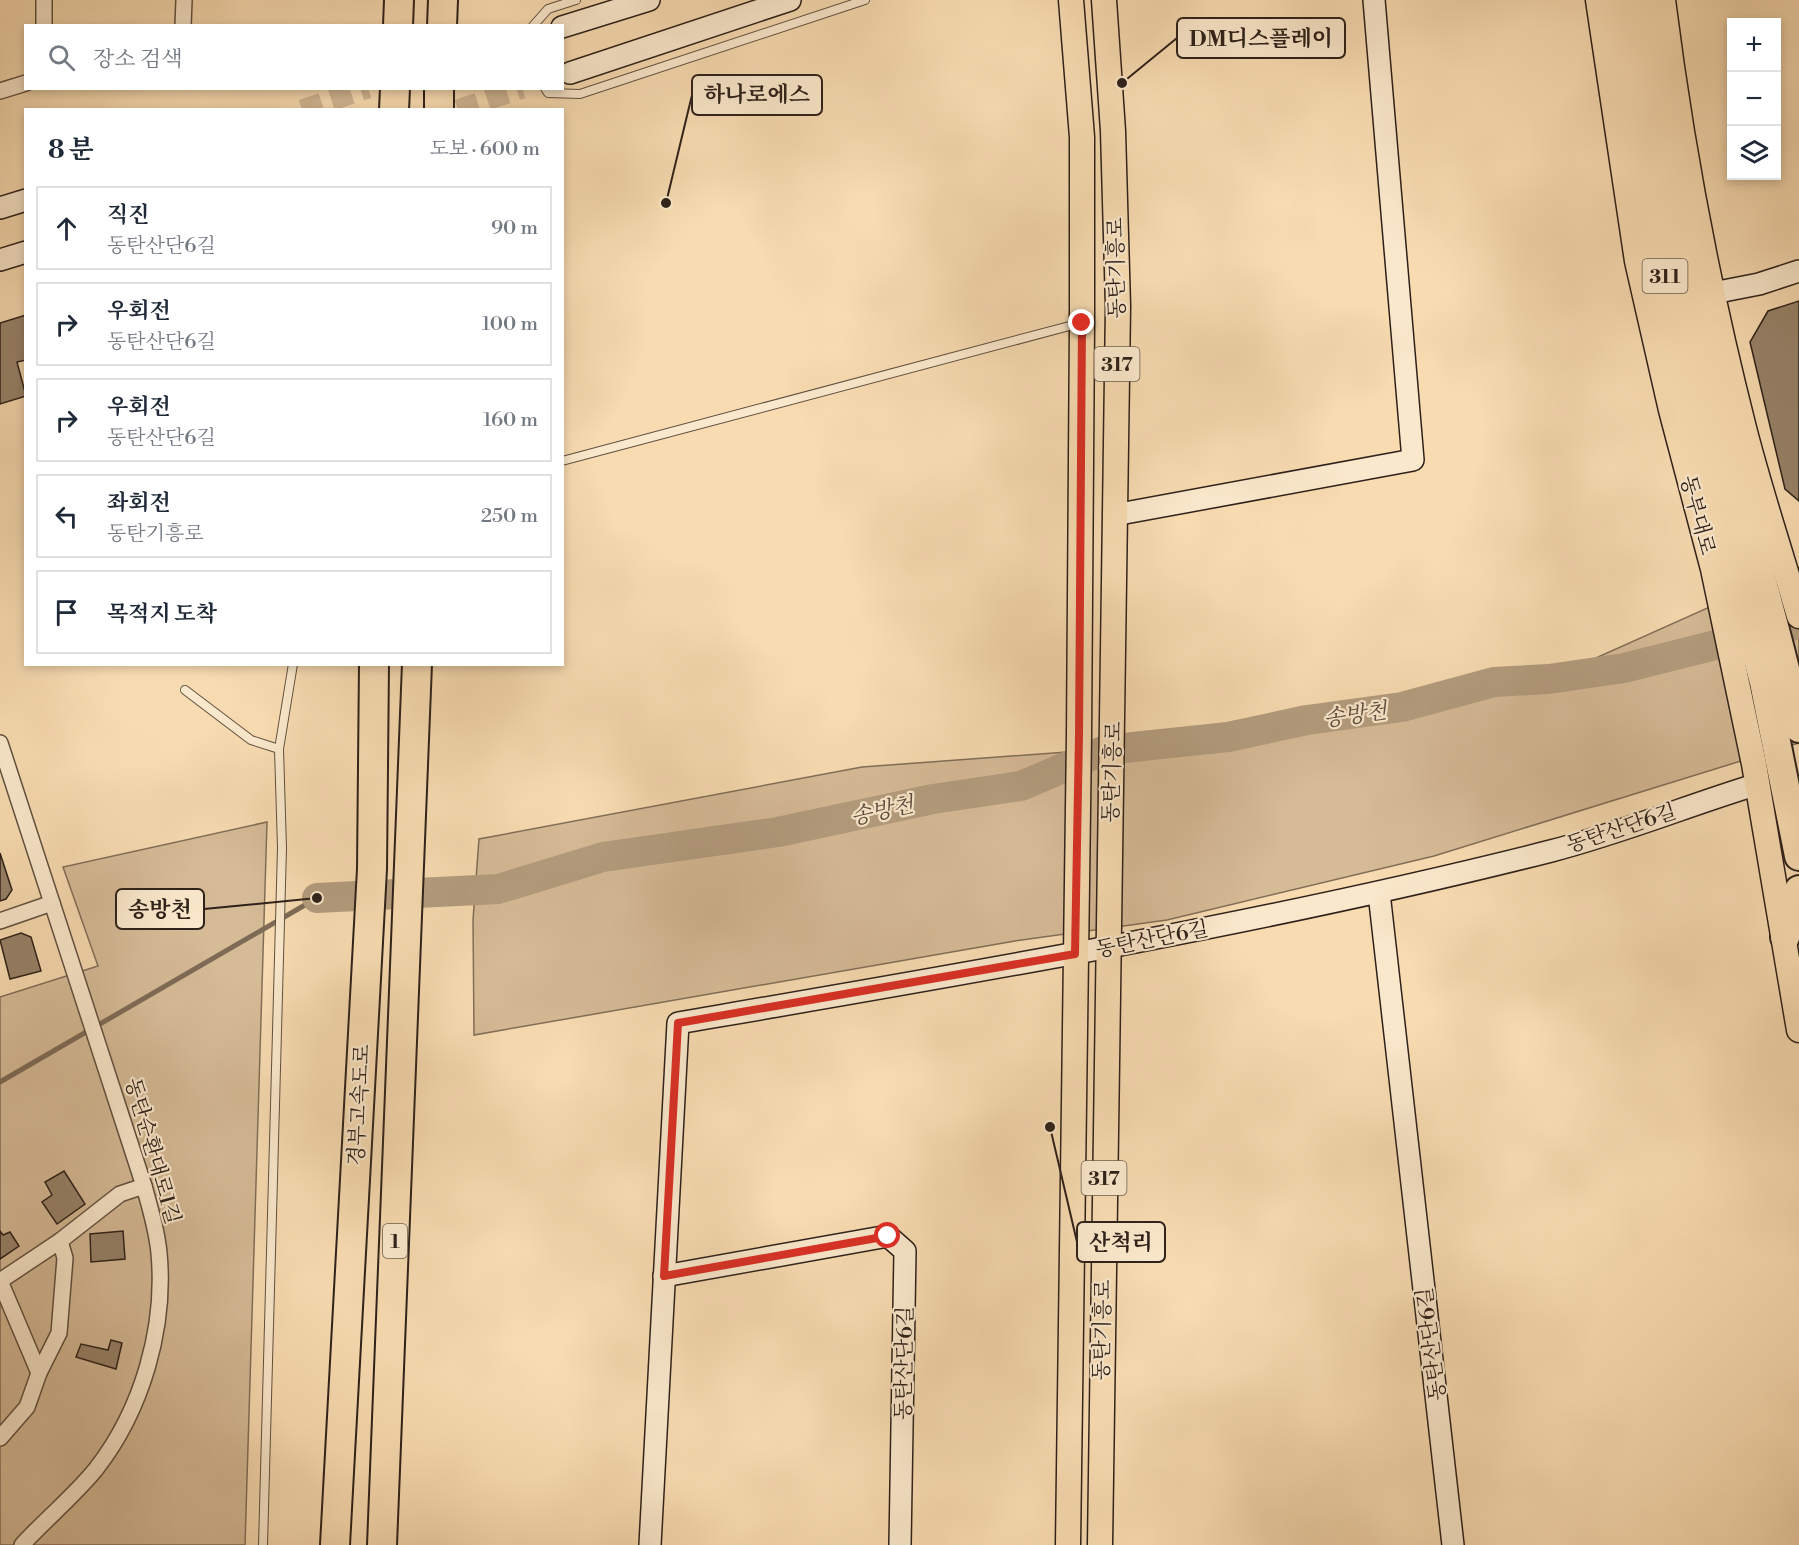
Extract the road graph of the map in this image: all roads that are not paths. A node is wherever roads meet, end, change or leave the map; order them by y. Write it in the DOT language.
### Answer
graph roads {
  1 [pos="44,0"];
  2 [pos="184,0"];
  3 [pos="399,0"];
  4 [pos="443,0"];
  5 [pos="576,0"];
  6 [pos="649,0"];
  7 [pos="790,0"];
  8 [pos="865,0"];
  9 [pos="1071,0"];
  10 [pos="1104,0"];
  11 [pos="1374,0"];
  12 [pos="1598,0"];
  13 [pos="1621,0"];
  14 [pos="1644,0"];
  15 [pos="1663,0"];
  16 [pos="44,24"];
  17 [pos="183,24"];
  18 [pos="398,24"];
  19 [pos="442,24"];
  20 [pos="535,24"];
  21 [pos="564,26"];
  22 [pos="570,73"];
  23 [pos="24,84"];
  24 [pos="395,90"];
  25 [pos="439,90"];
  26 [pos="546,90"];
  27 [pos="0,91"];
  28 [pos="394,108"];
  29 [pos="439,108"];
  30 [pos="24,201"];
  31 [pos="0,208"];
  32 [pos="24,253"];
  33 [pos="0,260"];
  34 [pos="1799,271"];
  35 [pos="1713,293"];
  36 [pos="1082,323"];
  37 [pos="564,460"];
  38 [pos="1114,514"];
  39 [pos="1767,614"];
  40 [pos="293,666"];
  41 [pos="374,666"];
  42 [pos="417,666"];
  43 [pos="1786,689"];
  44 [pos="185,690"];
  45 [pos="1799,728"];
  46 [pos="0,743"];
  47 [pos="279,749"];
  48 [pos="6,784"];
  49 [pos="1758,784"];
  50 [pos="1799,856"];
  51 [pos="1799,890"];
  52 [pos="1379,893"];
  53 [pos="52,903"];
  54 [pos="0,921"];
  55 [pos="1785,937"];
  56 [pos="1107,948"];
  57 [pos="1075,954"];
  58 [pos="1799,1030"];
  59 [pos="144,1186"];
  60 [pos="60,1241"];
  61 [pos="664,1276"];
  62 [pos="39,1373"];
  63 [pos="0,1438"];
  64 [pos="22,1545"];
  65 [pos="263,1545"];
  66 [pos="334,1545"];
  67 [pos="382,1545"];
  68 [pos="650,1545"];
  69 [pos="900,1545"];
  70 [pos="1068,1545"];
  71 [pos="1100,1545"];
  72 [pos="1453,1545"];
  1 -- 16 [label="street"];
  2 -- 17 [label="street"];
  3 -- 18 [label="highway"];
  4 -- 19 [label="highway"];
  5 -- 20 [label="lane"];
  6 -- 21 [label="street"];
  7 -- 22 [label="street"];
  8 -- 26 [label="lane"];
  9 -- 36 [label="main road, 동탄기흥로 / 317"];
  10 -- 38 [label="main road, 동탄기흥로 / 317"];
  11 -- 38 [label="street"];
  12 -- 39 [label="main road, 동부대로"];
  13 -- 39 [label="highway, 동부대로 / 311"];
  14 -- 39 [label="highway, 동부대로 / 311"];
  15 -- 35 [label="main road, 동부대로"];
  23 -- 27 [label="street"];
  24 -- 28 [label="highway"];
  25 -- 29 [label="highway"];
  30 -- 31 [label="street"];
  32 -- 33 [label="street"];
  34 -- 35 [label="street"];
  35 -- 39 [label="main road, 동부대로"];
  36 -- 37 [label="lane"];
  36 -- 57 [label="main road, 동탄기흥로 / 317"];
  38 -- 56 [label="main road, 동탄기흥로 / 317"];
  39 -- 43 [label="highway, 동부대로 / 311"];
  39 -- 49 [label="main road, 동부대로"];
  40 -- 47 [label="lane"];
  41 -- 66 [label="highway, 경부고속도로 / 1"];
  42 -- 67 [label="highway, 경부고속도로 / 1"];
  43 -- 45 [label="highway, 동부대로 / 311"];
  43 -- 50 [label="highway, 동부대로 / 311"];
  44 -- 47 [label="lane"];
  46 -- 48 [label="street, 동탄순환대로1길"];
  47 -- 65 [label="lane"];
  48 -- 53 [label="street, 동탄순환대로1길"];
  49 -- 52 [label="street, 동탄산단6길"];
  49 -- 55 [label="main road, 동부대로"];
  51 -- 55 [label="highway"];
  52 -- 56 [label="street, 동탄산단6길"];
  52 -- 72 [label="street, 동탄산단6길"];
  53 -- 54 [label="street"];
  53 -- 59 [label="street, 동탄순환대로1길"];
  55 -- 58 [label="main road, 동부대로"];
  56 -- 57 [label="street, 동탄산단6길"];
  56 -- 71 [label="main road, 동탄기흥로 / 317"];
  57 -- 61 [label="street, 동탄산단6길"];
  57 -- 70 [label="main road, 동탄기흥로 / 317"];
  59 -- 60 [label="street"];
  59 -- 64 [label="street, 동탄순환대로1길"];
  60 -- 62 [label="street"];
  60 -- 62 [label="street"];
  61 -- 68 [label="street, 동탄산단6길"];
  61 -- 69 [label="street, 동탄산단6길"];
  62 -- 63 [label="street"];
}
